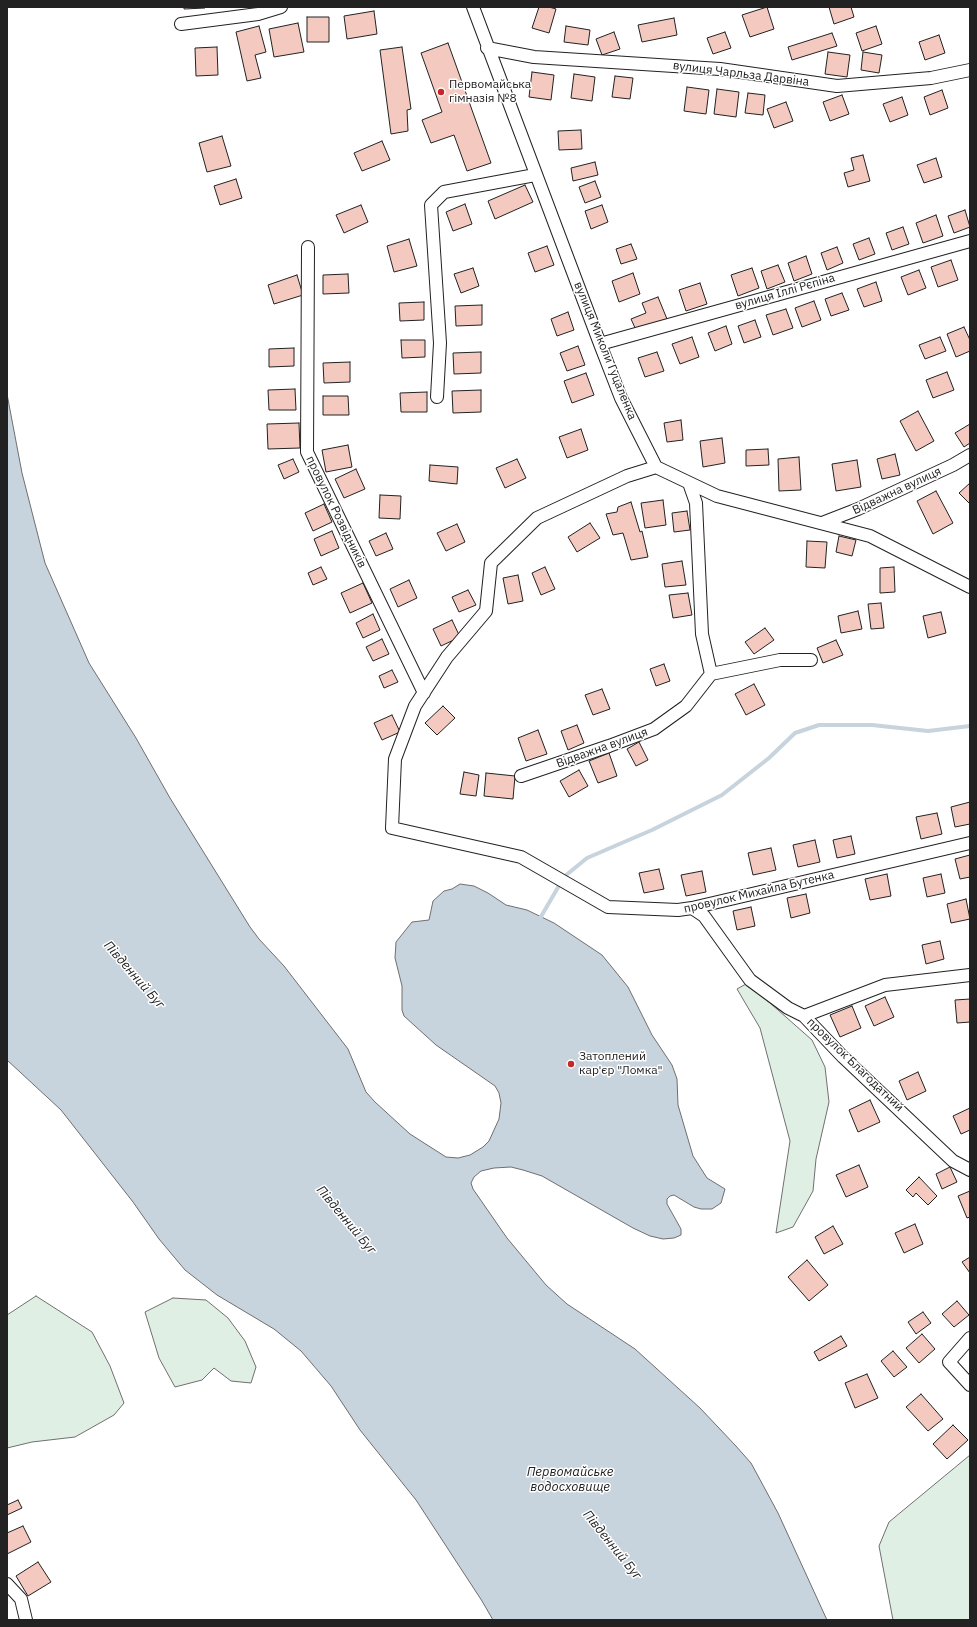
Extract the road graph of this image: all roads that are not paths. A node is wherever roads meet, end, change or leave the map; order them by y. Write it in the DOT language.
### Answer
graph roads {
  1 [pos="281,7"];
  2 [pos="473,7"];
  3 [pos="181,24"];
  4 [pos="487,48"];
  5 [pos="970,70"];
  6 [pos="536,175"];
  7 [pos="970,241"];
  8 [pos="308,247"];
  9 [pos="600,344"];
  10 [pos="437,397"];
  11 [pos="970,455"];
  12 [pos="656,467"];
  13 [pos="689,483"];
  14 [pos="822,523"];
  15 [pos="970,587"];
  16 [pos="811,660"];
  17 [pos="711,674"];
  18 [pos="424,693"];
  19 [pos="521,776"];
  20 [pos="970,843"];
  21 [pos="692,908"];
  22 [pos="970,975"];
  23 [pos="804,1016"];
  24 [pos="970,1170"];
  25 [pos="970,1338"];
  26 [pos="970,1385"];
  27 [pos="7,1584"];
  28 [pos="26,1620"];
  1 -- 3 [label="street"];
  2 -- 4 [label="street, вулиця Миколи Гуцаленка"];
  4 -- 5 [label="street, вулиця Чарльза Дарвіна"];
  4 -- 6 [label="street, вулиця Миколи Гуцаленка"];
  6 -- 9 [label="street, вулиця Миколи Гуцаленка"];
  6 -- 10 [label="street"];
  7 -- 9 [label="street, вулиця Іллі Рєпіна"];
  8 -- 18 [label="street, провулок Розвідників"];
  9 -- 12 [label="street, вулиця Миколи Гуцаленка"];
  11 -- 14 [label="street, Відважна вулиця"];
  12 -- 13 [label="street"];
  12 -- 18 [label="street"];
  13 -- 14 [label="street"];
  13 -- 17 [label="street"];
  14 -- 15 [label="street"];
  16 -- 17 [label="street"];
  17 -- 19 [label="street, Відважна вулиця"];
  18 -- 21 [label="street, провулок Михайла Бутенка"];
  20 -- 21 [label="street, провулок Михайла Бутенка"];
  21 -- 23 [label="street, провулок Благодатний"];
  22 -- 23 [label="street"];
  23 -- 24 [label="street, провулок Благодатний"];
  25 -- 26 [label="street"];
  27 -- 28 [label="street"];
}
